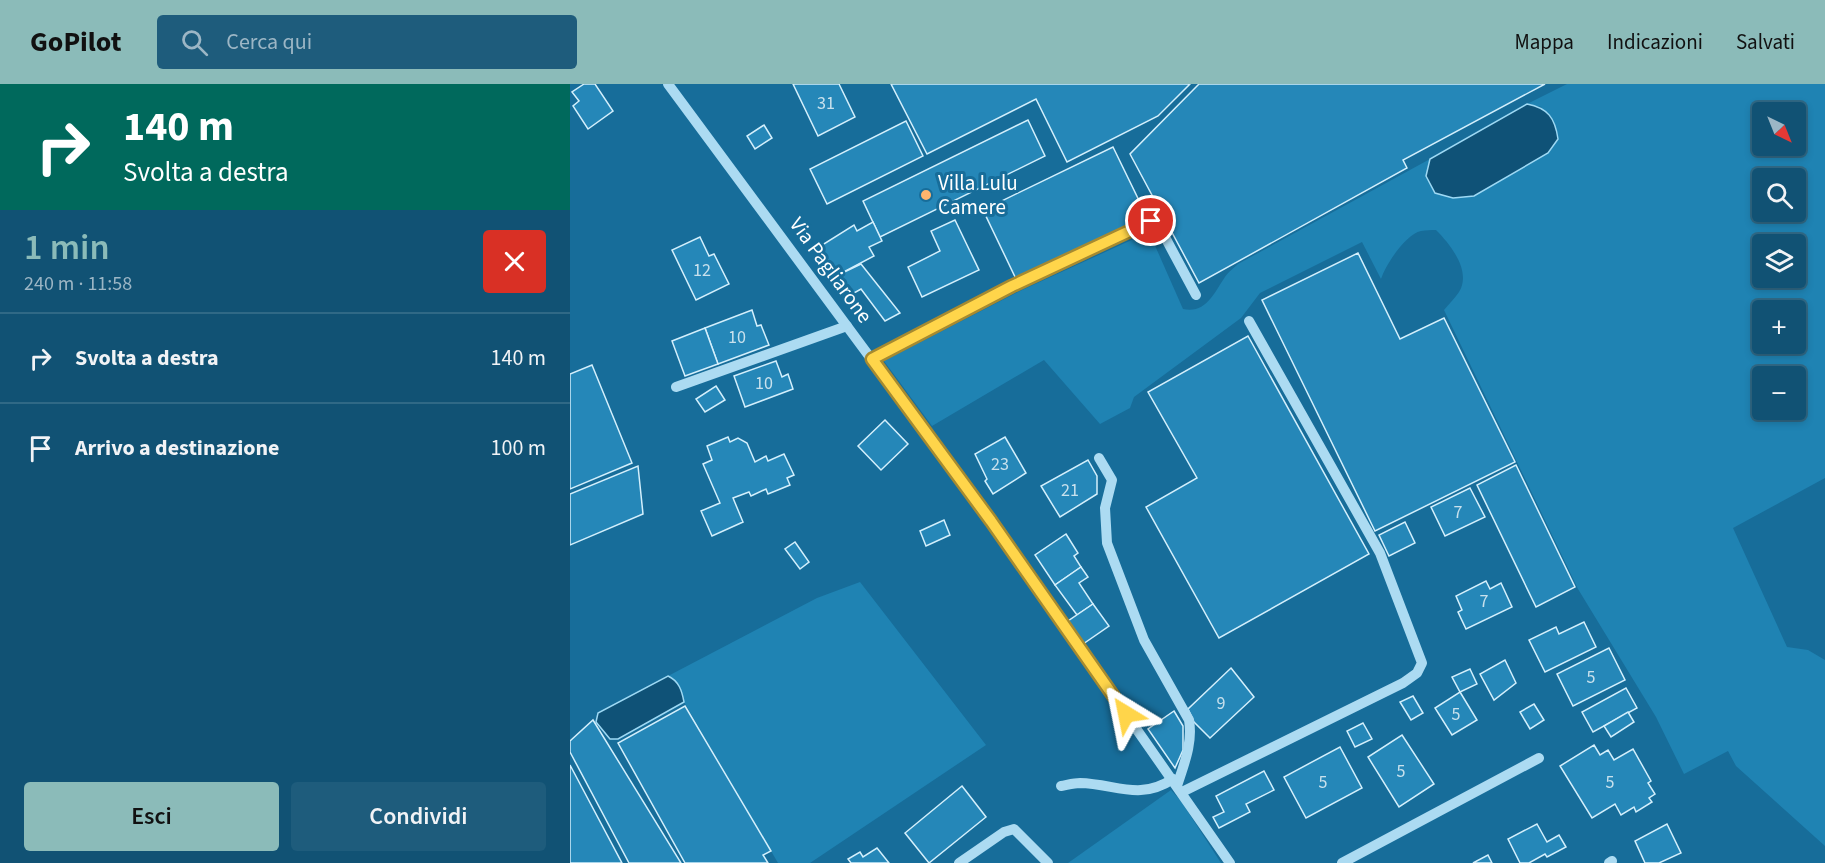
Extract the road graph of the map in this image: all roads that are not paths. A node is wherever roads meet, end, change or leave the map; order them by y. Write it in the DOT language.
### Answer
graph roads {
  1 [pos="668,84"];
  2 [pos="1196,295"];
  3 [pos="1249,321"];
  4 [pos="847,326"];
  5 [pos="872,359"];
  6 [pos="676,387"];
  7 [pos="1099,458"];
  8 [pos="1539,758"];
  9 [pos="1061,786"];
  10 [pos="1178,786"];
  11 [pos="959,863"];
  12 [pos="1048,863"];
  13 [pos="1230,863"];
  14 [pos="1342,863"];
  1 -- 4 [label="street, Via Pagliarone"];
  2 -- 5 [label="street"];
  3 -- 10 [label="street"];
  4 -- 5 [label="street, Via Pagliarone"];
  4 -- 6 [label="street"];
  5 -- 10 [label="street, Via Pagliarone"];
  7 -- 10 [label="street"];
  8 -- 14 [label="street"];
  9 -- 10 [label="street"];
  10 -- 13 [label="street, Via Pagliarone"];
  11 -- 12 [label="street"];
}
